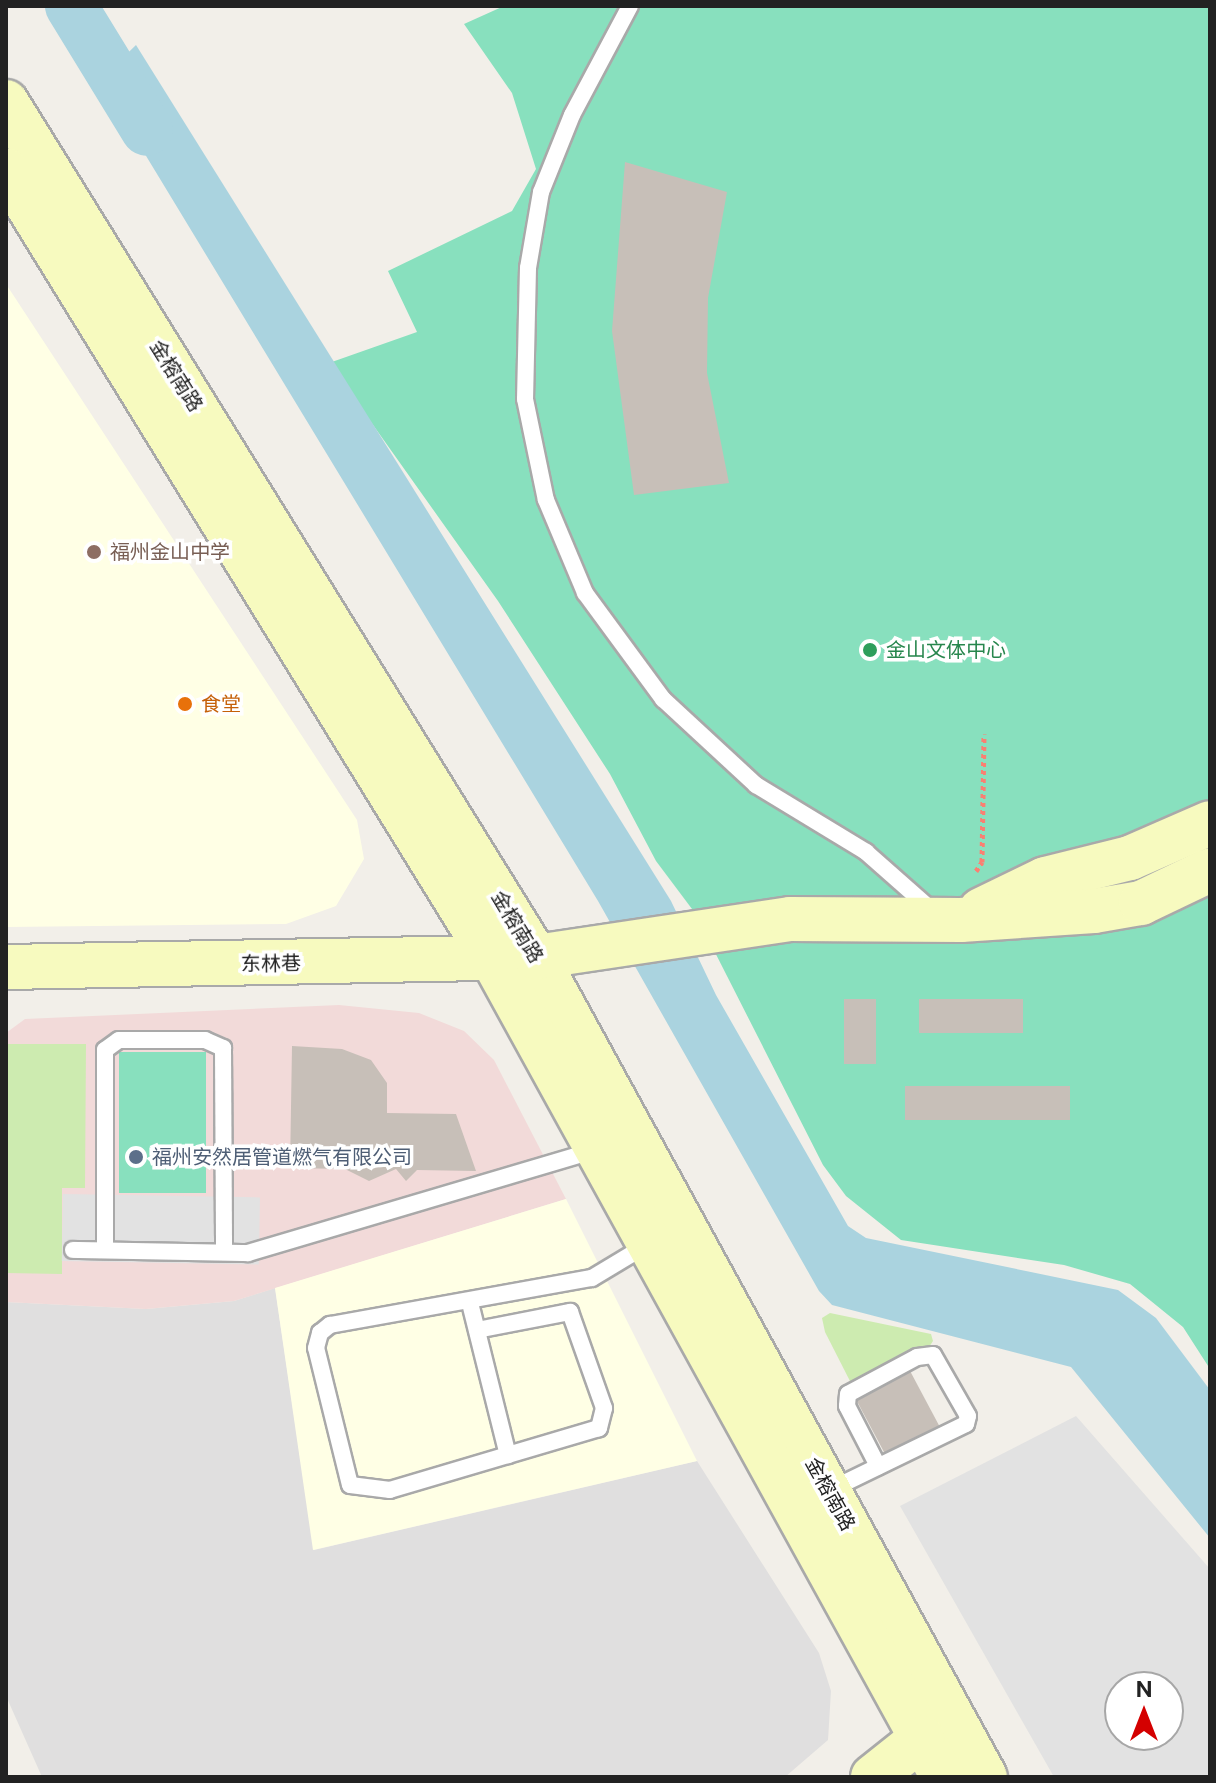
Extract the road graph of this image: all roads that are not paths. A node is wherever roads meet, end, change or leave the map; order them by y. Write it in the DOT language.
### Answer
graph roads {
  1 [pos="630,6"];
  2 [pos="6,102"];
  3 [pos="6,170"];
  4 [pos="1210,823"];
  5 [pos="1210,870"];
  6 [pos="952,920"];
  7 [pos="536,957"];
  8 [pos="492,958"];
  9 [pos="6,967"];
  10 [pos="596,1150"];
  11 [pos="649,1244"];
  12 [pos="73,1250"];
  13 [pos="105,1250"];
  14 [pos="224,1252"];
  15 [pos="470,1303"];
  16 [pos="477,1330"];
  17 [pos="508,1455"];
  18 [pos="878,1466"];
  19 [pos="829,1491"];
  20 [pos="922,1738"];
  21 [pos="873,1777"];
  22 [pos="943,1777"];
  23 [pos="985,1777"];
  1 -- 6 [label="lane"];
  2 -- 7 [label="main road, 金榕南路"];
  3 -- 8 [label="main road, 金榕南路"];
  4 -- 6 [label="main road"];
  5 -- 6 [label="main road, 东林巷"];
  6 -- 7 [label="main road, 东林巷"];
  7 -- 8 [label="main road, 东林巷"];
  7 -- 19 [label="main road, 金榕南路"];
  8 -- 9 [label="main road, 东林巷"];
  8 -- 10 [label="main road, 金榕南路"];
  10 -- 11 [label="main road, 金榕南路"];
  10 -- 14 [label="lane"];
  11 -- 15 [label="lane"];
  11 -- 20 [label="main road, 金榕南路"];
  12 -- 13 [label="lane"];
  13 -- 14 [label="lane"];
  13 -- 14 [label="lane"];
  15 -- 16 [label="lane"];
  15 -- 17 [label="lane"];
  16 -- 17 [label="lane"];
  16 -- 17 [label="lane"];
  18 -- 18 [label="lane"];
  18 -- 19 [label="lane"];
  19 -- 23 [label="main road, 金榕南路"];
  20 -- 21 [label="main road"];
  20 -- 22 [label="main road, 金榕南路"];
}
